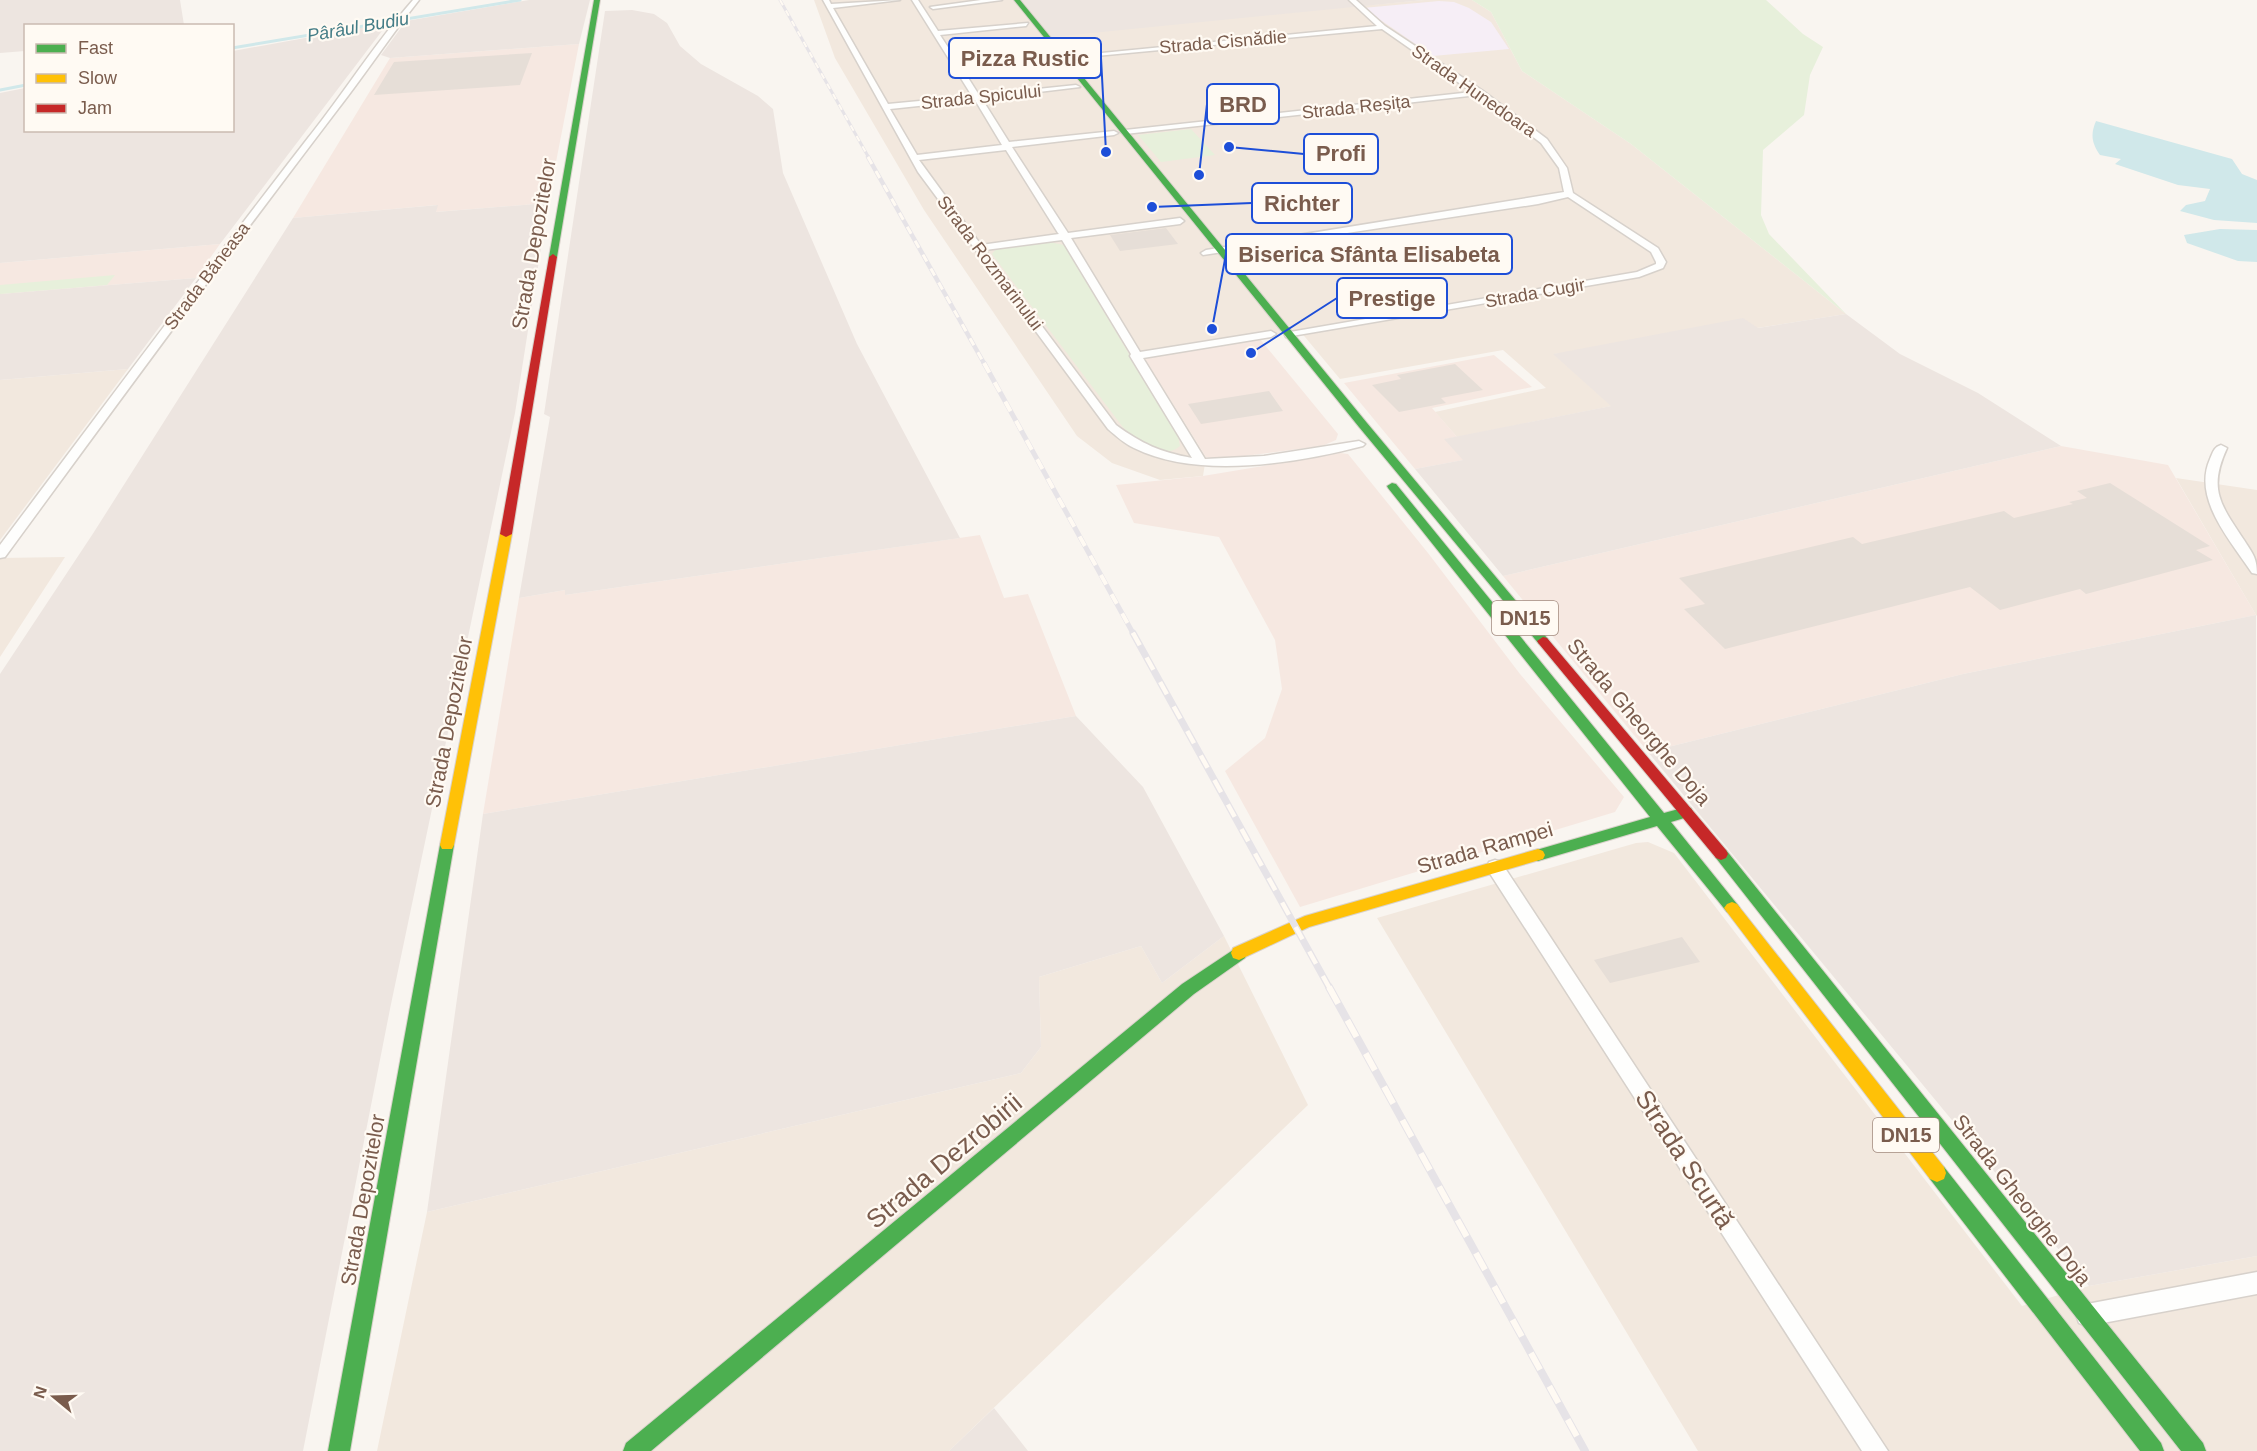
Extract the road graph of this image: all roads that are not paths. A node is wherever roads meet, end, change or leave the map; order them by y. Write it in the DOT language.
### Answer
graph roads {
  1 [pos="416,0"];
  2 [pos="597,0"];
  3 [pos="897,0"];
  4 [pos="915,0"];
  5 [pos="999,0"];
  6 [pos="1006,0"];
  7 [pos="1017,0"];
  8 [pos="1352,0"];
  9 [pos="828,3"];
  10 [pos="933,7"];
  11 [pos="1026,24"];
  12 [pos="1383,27"];
  13 [pos="937,33"];
  14 [pos="1050,53"];
  15 [pos="1064,57"];
  16 [pos="956,63"];
  17 [pos="1076,87"];
  18 [pos="1480,93"];
  19 [pos="976,98"];
  20 [pos="885,107"];
  21 [pos="1119,132"];
  22 [pos="1007,146"];
  23 [pos="915,158"];
  24 [pos="1569,194"];
  25 [pos="1180,221"];
  26 [pos="1065,236"];
  27 [pos="979,248"];
  28 [pos="1221,251"];
  29 [pos="1206,253"];
  30 [pos="1271,334"];
  31 [pos="1290,335"];
  32 [pos="1136,356"];
  33 [pos="1299,369"];
  34 [pos="1346,428"];
  35 [pos="2221,447"];
  36 [pos="1363,448"];
  37 [pos="1201,462"];
  38 [pos="1380,470"];
  39 [pos="0,554"];
  40 [pos="2257,570"];
  41 [pos="1686,812"];
  42 [pos="1659,819"];
  43 [pos="1495,867"];
  44 [pos="1296,926"];
  45 [pos="2257,1283"];
  46 [pos="2087,1315"];
  47 [pos="339,1451"];
  48 [pos="634,1451"];
  49 [pos="1876,1451"];
  50 [pos="2153,1451"];
  51 [pos="2195,1451"];
  1 -- 39 [label="street, Strada Băneasa"];
  2 -- 47 [label="main road, Strada Depozitelor"];
  3 -- 9 [label="street, Strada Rozmarinului"];
  4 -- 13 [label="street"];
  5 -- 10 [label="street"];
  6 -- 11 [label="main road, Strada Gheorghe Doja / DN15"];
  7 -- 15 [label="main road, Strada Gheorghe Doja / DN15"];
  8 -- 12 [label="street, Strada Hunedoara"];
  9 -- 20 [label="street, Strada Rozmarinului"];
  11 -- 13 [label="street"];
  11 -- 14 [label="main road, Strada Gheorghe Doja / DN15"];
  12 -- 15 [label="street, Strada Cisnădie"];
  12 -- 18 [label="street, Strada Hunedoara"];
  13 -- 16 [label="street"];
  14 -- 16 [label="street"];
  14 -- 17 [label="main road, Strada Gheorghe Doja / DN15"];
  15 -- 21 [label="main road, Strada Gheorghe Doja / DN15"];
  16 -- 19 [label="street"];
  17 -- 19 [label="street, Strada Spicului"];
  17 -- 21 [label="main road, Strada Gheorghe Doja / DN15"];
  18 -- 21 [label="street, Strada Reșița"];
  18 -- 24 [label="street, Strada Hunedoara"];
  19 -- 20 [label="street, Strada Spicului"];
  19 -- 22 [label="street"];
  20 -- 23 [label="street, Strada Rozmarinului"];
  21 -- 22 [label="street, Strada Reșița"];
  21 -- 25 [label="main road, Strada Gheorghe Doja / DN15"];
  21 -- 28 [label="main road, Strada Gheorghe Doja / DN15"];
  22 -- 23 [label="street, Strada Reșița"];
  22 -- 26 [label="street"];
  23 -- 27 [label="street, Strada Rozmarinului"];
  24 -- 28 [label="street"];
  24 -- 31 [label="street, Strada Cugir"];
  25 -- 26 [label="street"];
  25 -- 29 [label="main road, Strada Gheorghe Doja / DN15"];
  26 -- 27 [label="street"];
  26 -- 32 [label="street"];
  27 -- 37 [label="street, Strada Rozmarinului"];
  28 -- 29 [label="street"];
  28 -- 31 [label="main road, Strada Gheorghe Doja / DN15"];
  29 -- 30 [label="main road, Strada Gheorghe Doja / DN15"];
  30 -- 32 [label="street"];
  30 -- 33 [label="main road, Strada Gheorghe Doja / DN15"];
  31 -- 41 [label="main road, Strada Gheorghe Doja / DN15"];
  32 -- 37 [label="street"];
  34 -- 36 [label="main road"];
  35 -- 40 [label="street"];
  36 -- 37 [label="street, Strada Rozmarinului"];
  38 -- 42 [label="main road, Strada Gheorghe Doja / DN15"];
  41 -- 42 [label="main road, Strada Rampei"];
  41 -- 46 [label="main road, Strada Gheorghe Doja / DN15"];
  42 -- 43 [label="main road, Strada Rampei"];
  42 -- 50 [label="main road, Strada Gheorghe Doja / DN15"];
  43 -- 44 [label="main road, Strada Rampei"];
  43 -- 49 [label="street, Strada Scurtă"];
  44 -- 48 [label="main road, Strada Dezrobirii"];
  45 -- 46 [label="street"];
  46 -- 51 [label="main road, Strada Gheorghe Doja / DN15"];
}
